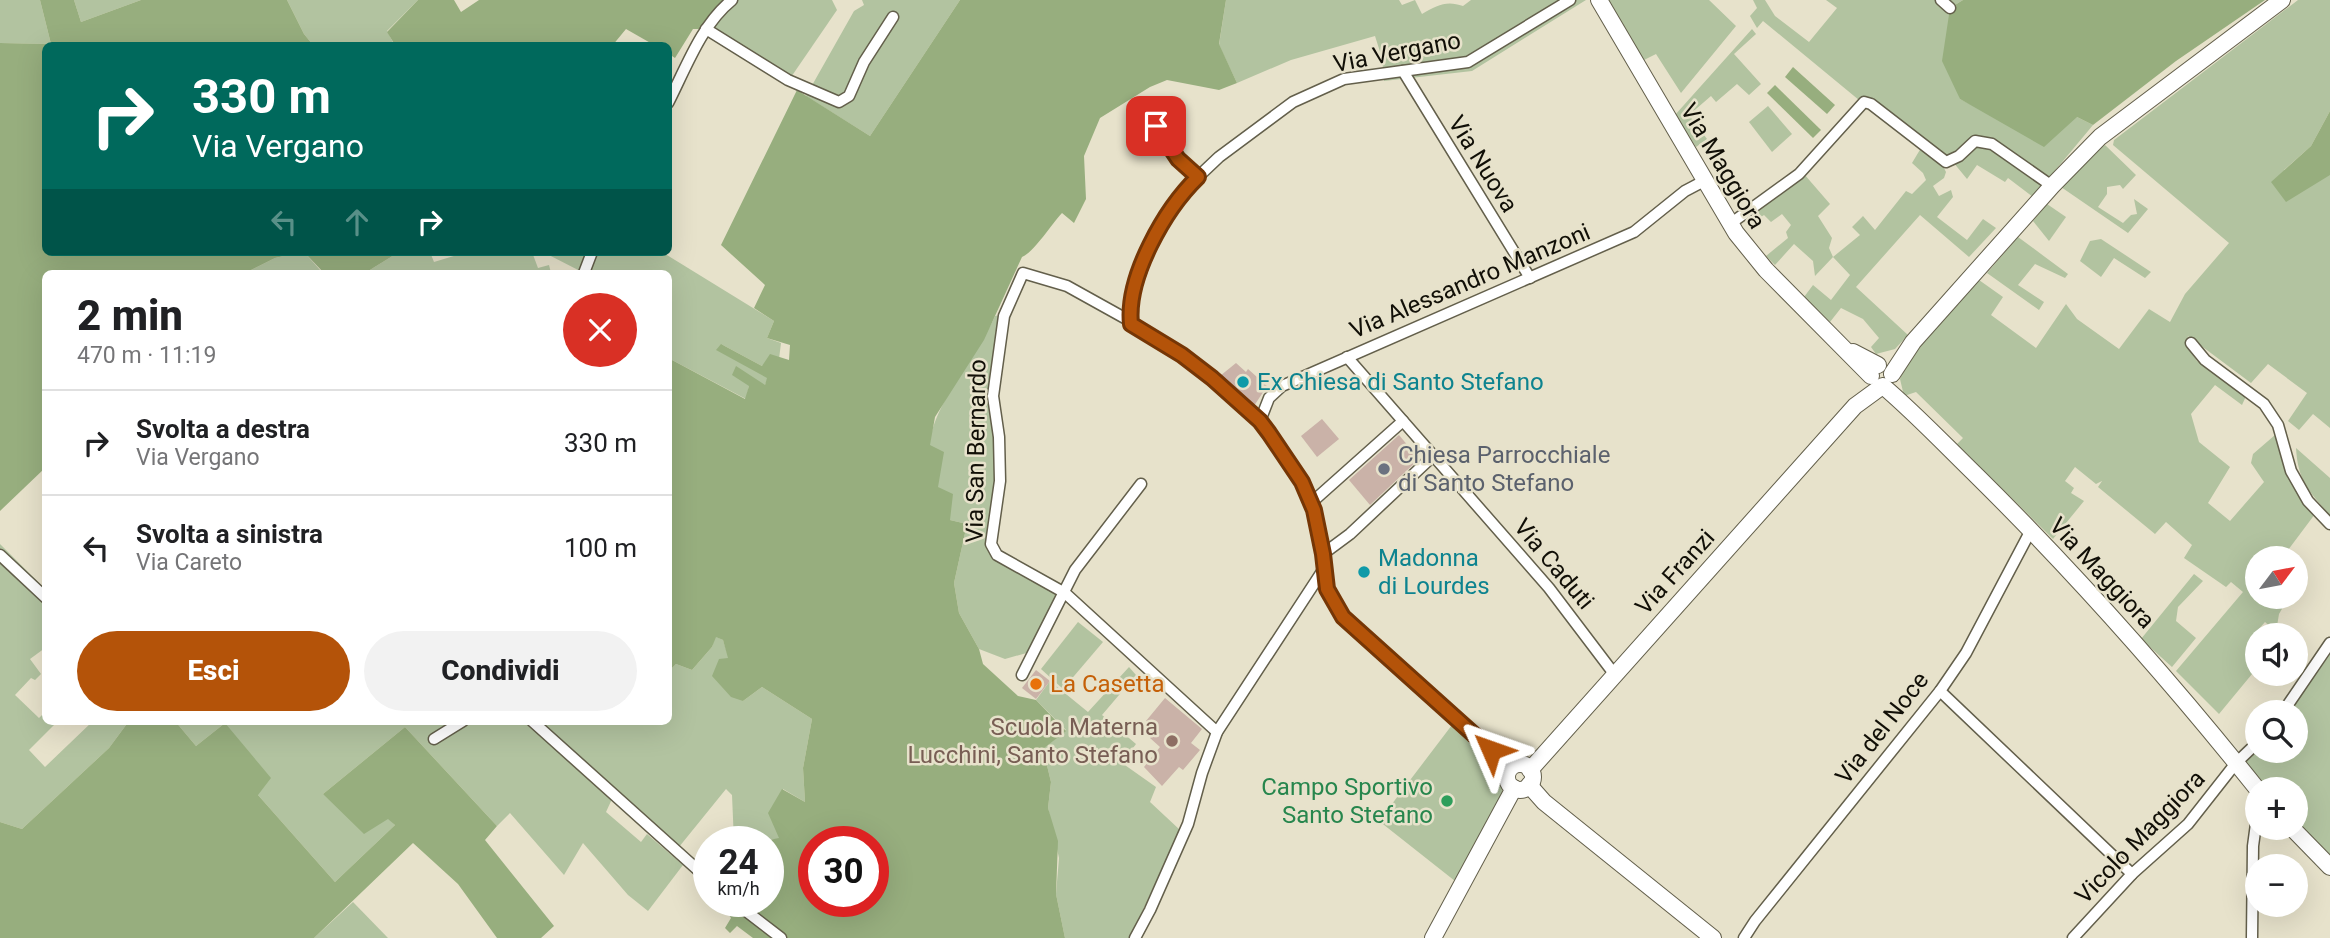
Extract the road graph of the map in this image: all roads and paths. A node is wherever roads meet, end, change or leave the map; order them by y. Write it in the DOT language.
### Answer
graph roads {
  1 [pos="732,0"];
  2 [pos="1570,0"];
  3 [pos="1941,0"];
  4 [pos="2282,0"];
  5 [pos="1603,2"];
  6 [pos="1950,8"];
  7 [pos="893,17"];
  8 [pos="706,29"];
  9 [pos="1404,71"];
  10 [pos="672,95"];
  11 [pos="1147,113"];
  12 [pos="1198,177"];
  13 [pos="1704,181"];
  14 [pos="2052,186"];
  15 [pos="1730,224"];
  16 [pos="1530,278"];
  17 [pos="1130,321"];
  18 [pos="2191,343"];
  19 [pos="1348,357"];
  20 [pos="1881,376"];
  21 [pos="1260,421"];
  22 [pos="1403,421"];
  23 [pos="1433,456"];
  24 [pos="1141,484"];
  25 [pos="1311,503"];
  26 [pos="2330,524"];
  27 [pos="2031,530"];
  28 [pos="1323,554"];
  29 [pos="0,555"];
  30 [pos="1325,567"];
  31 [pos="1065,593"];
  32 [pos="42,594"];
  33 [pos="2330,643"];
  34 [pos="1022,675"];
  35 [pos="1615,675"];
  36 [pos="1940,691"];
  37 [pos="2291,700"];
  38 [pos="457,725"];
  39 [pos="536,725"];
  40 [pos="1217,732"];
  41 [pos="434,739"];
  42 [pos="2245,755"];
  43 [pos="2236,764"];
  44 [pos="1511,768"];
  45 [pos="2247,777"];
  46 [pos="1525,781"];
  47 [pos="2254,840"];
  48 [pos="2304,840"];
  49 [pos="693,866"];
  50 [pos="2330,867"];
  51 [pos="2132,874"];
  52 [pos="754,917"];
  53 [pos="781,938"];
  54 [pos="1135,938"];
  55 [pos="1433,938"];
  56 [pos="1713,938"];
  57 [pos="1744,938"];
  58 [pos="2073,938"];
  59 [pos="2252,938"];
  1 -- 8 [label="street"];
  2 -- 9 [label="street, Via Vergano"];
  3 -- 6 [label="street"];
  4 -- 14 [label="main road, Via Franzi"];
  5 -- 13 [label="main road, Via Maggiora"];
  7 -- 8 [label="street"];
  8 -- 10 [label="street"];
  9 -- 12 [label="street, Via Vergano"];
  9 -- 16 [label="street, Via Nuova"];
  11 -- 12 [label="street"];
  12 -- 17 [label="street, Via Vergano"];
  13 -- 15 [label="main road, Via Maggiora"];
  13 -- 16 [label="street, Via Alessandro Manzoni"];
  14 -- 15 [label="street"];
  14 -- 20 [label="main road, Via Franzi"];
  15 -- 20 [label="main road, Via Maggiora"];
  16 -- 19 [label="street, Via Alessandro Manzoni"];
  17 -- 21 [label="street"];
  17 -- 31 [label="street, Via San Bernardo"];
  18 -- 26 [label="street"];
  19 -- 21 [label="street, Via Alessandro Manzoni"];
  19 -- 22 [label="street, Via Caduti"];
  20 -- 27 [label="main road, Via Maggiora"];
  20 -- 35 [label="main road, Via Franzi"];
  21 -- 25 [label="street"];
  22 -- 23 [label="street, Via Caduti"];
  22 -- 25 [label="street"];
  23 -- 28 [label="street"];
  23 -- 35 [label="street, Via Caduti"];
  24 -- 31 [label="street"];
  25 -- 28 [label="street"];
  27 -- 36 [label="street, Via del Noce"];
  27 -- 43 [label="main road, Via Maggiora"];
  28 -- 30 [label="street"];
  29 -- 32 [label="street"];
  30 -- 40 [label="street"];
  30 -- 44 [label="street"];
  31 -- 34 [label="street"];
  31 -- 40 [label="street, Via San Bernardo"];
  33 -- 37 [label="street"];
  35 -- 46 [label="main road, Via Franzi"];
  36 -- 51 [label="street"];
  36 -- 57 [label="street, Via del Noce"];
  38 -- 41 [label="street"];
  39 -- 49 [label="street"];
  40 -- 54 [label="street"];
  42 -- 43 [label="street, Vicolo Maggiora"];
  43 -- 45 [label="main road, Via Maggiora"];
  43 -- 51 [label="street, Vicolo Maggiora"];
  44 -- 46 [label="main road"];
  46 -- 55 [label="main road, Via Franzi"];
  46 -- 56 [label="main road"];
  47 -- 59 [label="street"];
  48 -- 50 [label="main road"];
  51 -- 58 [label="street, Vicolo Maggiora"];
  52 -- 53 [label="street"];
}
